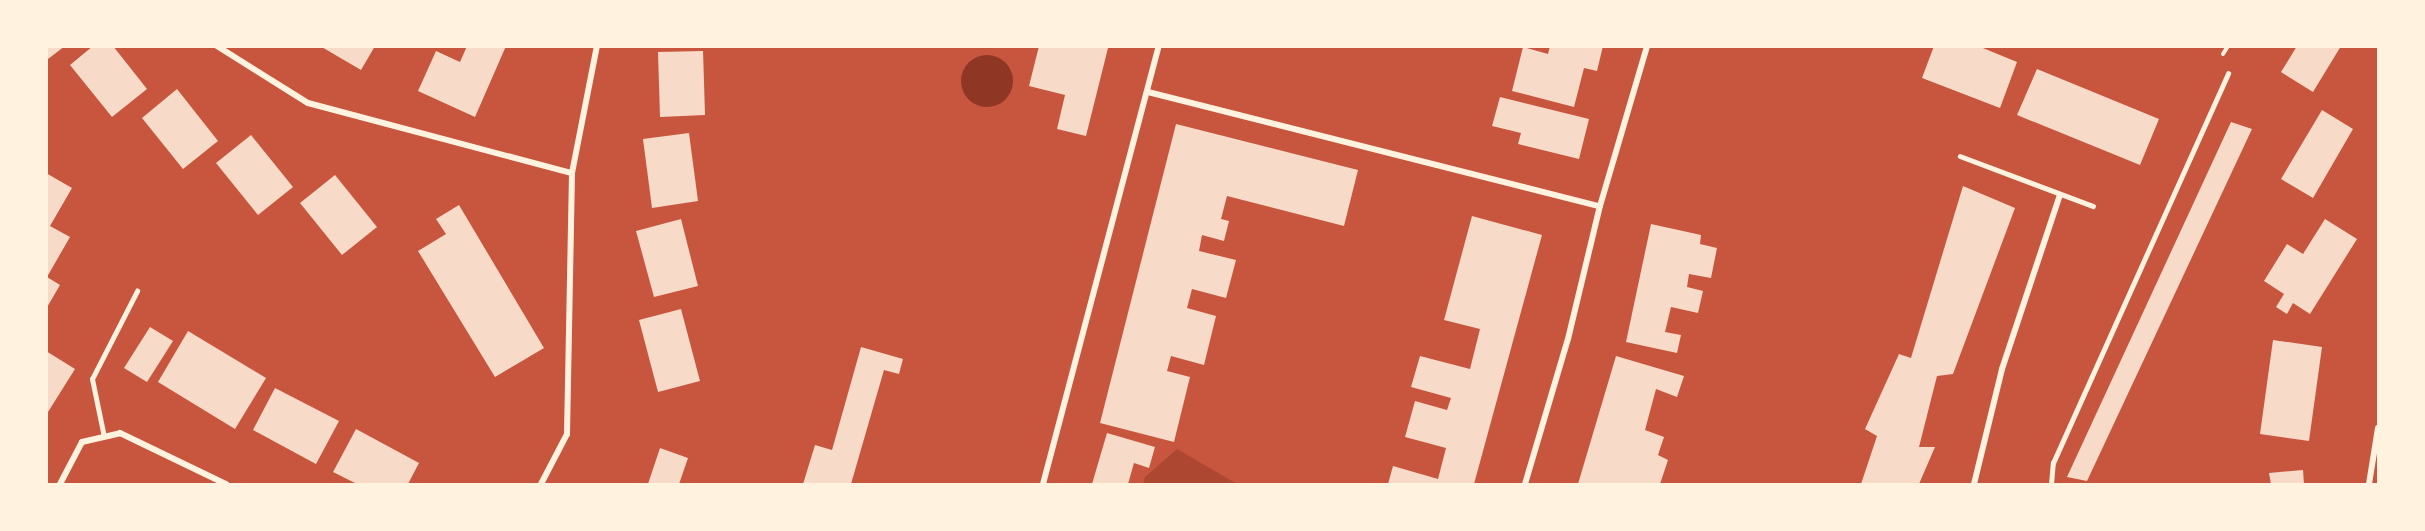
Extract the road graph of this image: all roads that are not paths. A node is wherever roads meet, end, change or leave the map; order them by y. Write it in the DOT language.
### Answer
graph roads {
  1 [pos="217,46"];
  2 [pos="597,46"];
  3 [pos="1160,46"];
  4 [pos="1647,46"];
  5 [pos="2228,74"];
  6 [pos="1148,92"];
  7 [pos="1960,156"];
  8 [pos="572,173"];
  9 [pos="2060,195"];
  10 [pos="2093,206"];
  11 [pos="1600,207"];
  12 [pos="137,291"];
  13 [pos="2379,428"];
  14 [pos="104,437"];
  15 [pos="60,484"];
  16 [pos="226,484"];
  17 [pos="541,484"];
  18 [pos="1043,484"];
  19 [pos="1526,484"];
  20 [pos="1974,484"];
  21 [pos="2051,484"];
  22 [pos="2369,484"];
  1 -- 8 [label="street"];
  2 -- 8 [label="street"];
  3 -- 6 [label="street"];
  4 -- 11 [label="street"];
  5 -- 21 [label="lane"];
  6 -- 11 [label="street"];
  6 -- 18 [label="street"];
  7 -- 9 [label="lane"];
  8 -- 17 [label="street"];
  9 -- 10 [label="lane"];
  9 -- 20 [label="street"];
  11 -- 19 [label="street"];
  12 -- 14 [label="lane"];
  13 -- 22 [label="street"];
  14 -- 15 [label="street"];
  14 -- 16 [label="street"];
}
